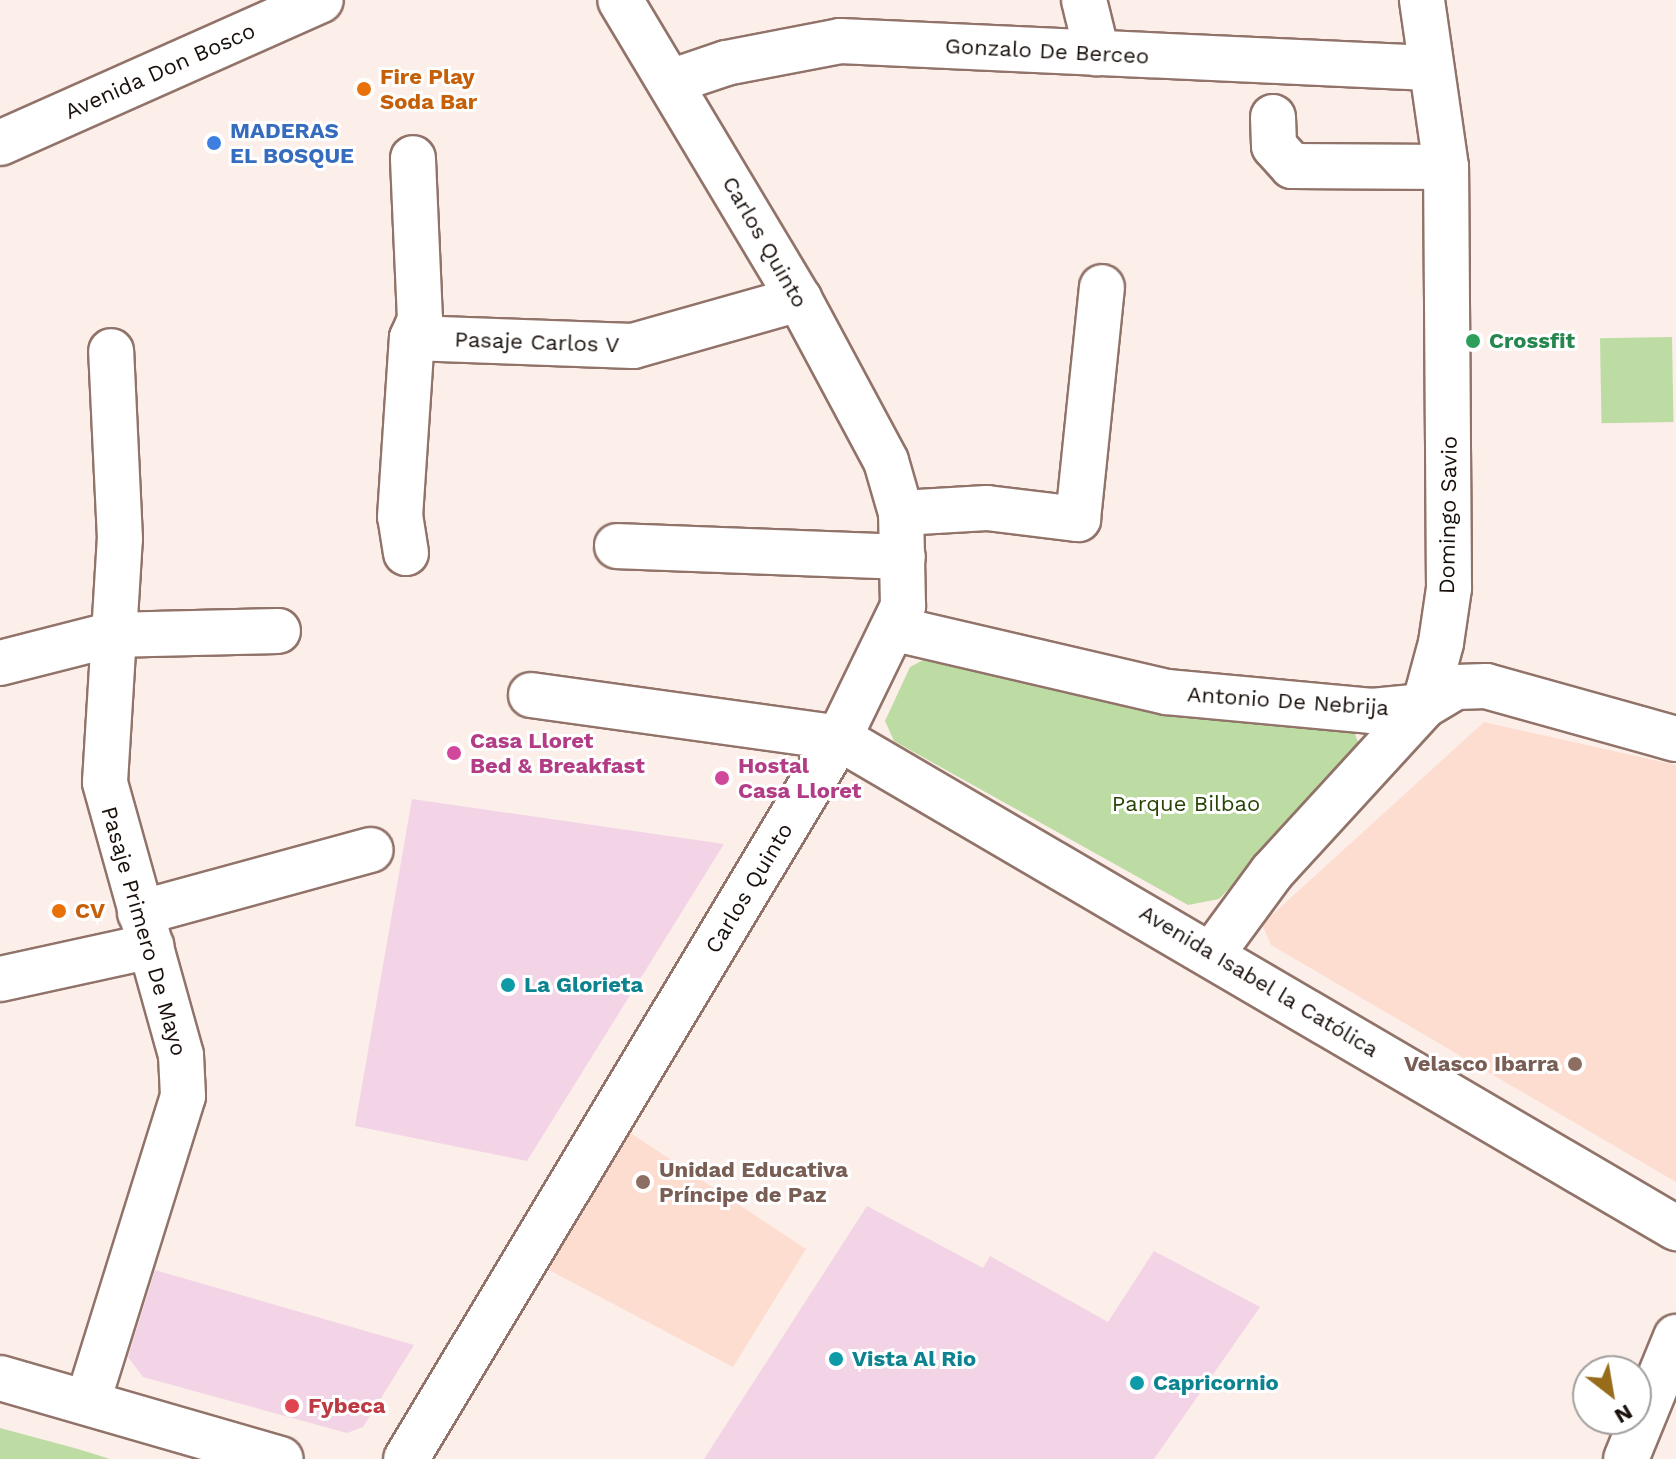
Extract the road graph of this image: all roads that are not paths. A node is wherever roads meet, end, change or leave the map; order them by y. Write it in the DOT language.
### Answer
graph roads {
  1 [pos="320,0"];
  2 [pos="620,0"];
  3 [pos="1084,0"];
  4 [pos="1422,0"];
  5 [pos="1097,53"];
  6 [pos="1429,68"];
  7 [pos="670,82"];
  8 [pos="1273,117"];
  9 [pos="0,143"];
  10 [pos="413,158"];
  11 [pos="1446,167"];
  12 [pos="1102,287"];
  13 [pos="799,299"];
  14 [pos="412,338"];
  15 [pos="111,351"];
  16 [pos="901,513"];
  17 [pos="617,546"];
  18 [pos="406,553"];
  19 [pos="903,557"];
  20 [pos="896,629"];
  21 [pos="278,631"];
  22 [pos="110,635"];
  23 [pos="0,663"];
  24 [pos="531,695"];
  25 [pos="1424,706"];
  26 [pos="839,738"];
  27 [pos="1676,739"];
  28 [pos="371,850"];
  29 [pos="145,930"];
  30 [pos="1214,951"];
  31 [pos="0,979"];
  32 [pos="1676,1228"];
  33 [pos="1676,1337"];
  34 [pos="0,1378"];
  35 [pos="88,1401"];
  36 [pos="281,1459"];
  37 [pos="406,1459"];
  38 [pos="1626,1459"];
  1 -- 9 [label="street, Avenida Don Bosco"];
  2 -- 7 [label="street, Carlos Quinto"];
  3 -- 5 [label="street"];
  4 -- 6 [label="street, Domingo Savio"];
  5 -- 6 [label="street, Gonzalo De Berceo"];
  5 -- 7 [label="street, Gonzalo De Berceo"];
  6 -- 11 [label="street, Domingo Savio"];
  7 -- 13 [label="street, Carlos Quinto"];
  8 -- 11 [label="street"];
  10 -- 14 [label="street"];
  11 -- 25 [label="street, Domingo Savio"];
  12 -- 16 [label="street"];
  13 -- 14 [label="street, Pasaje Carlos V"];
  13 -- 16 [label="street, Carlos Quinto"];
  14 -- 18 [label="street"];
  15 -- 22 [label="street, Pasaje Primero De Mayo"];
  16 -- 19 [label="street, Carlos Quinto"];
  17 -- 19 [label="street"];
  19 -- 20 [label="street, Carlos Quinto"];
  20 -- 25 [label="street, Antonio De Nebrija"];
  20 -- 26 [label="street, Carlos Quinto"];
  21 -- 22 [label="street"];
  22 -- 23 [label="street"];
  22 -- 29 [label="street, Pasaje Primero De Mayo"];
  24 -- 26 [label="street"];
  25 -- 27 [label="street, Antonio De Nebrija"];
  25 -- 30 [label="street"];
  26 -- 30 [label="street, Avenida Isabel la Católica"];
  26 -- 37 [label="street, Carlos Quinto"];
  28 -- 29 [label="street"];
  29 -- 31 [label="street"];
  29 -- 35 [label="street, Pasaje Primero De Mayo"];
  30 -- 32 [label="street, Avenida Isabel la Católica"];
  33 -- 38 [label="street"];
  34 -- 35 [label="street"];
  35 -- 36 [label="street"];
}
